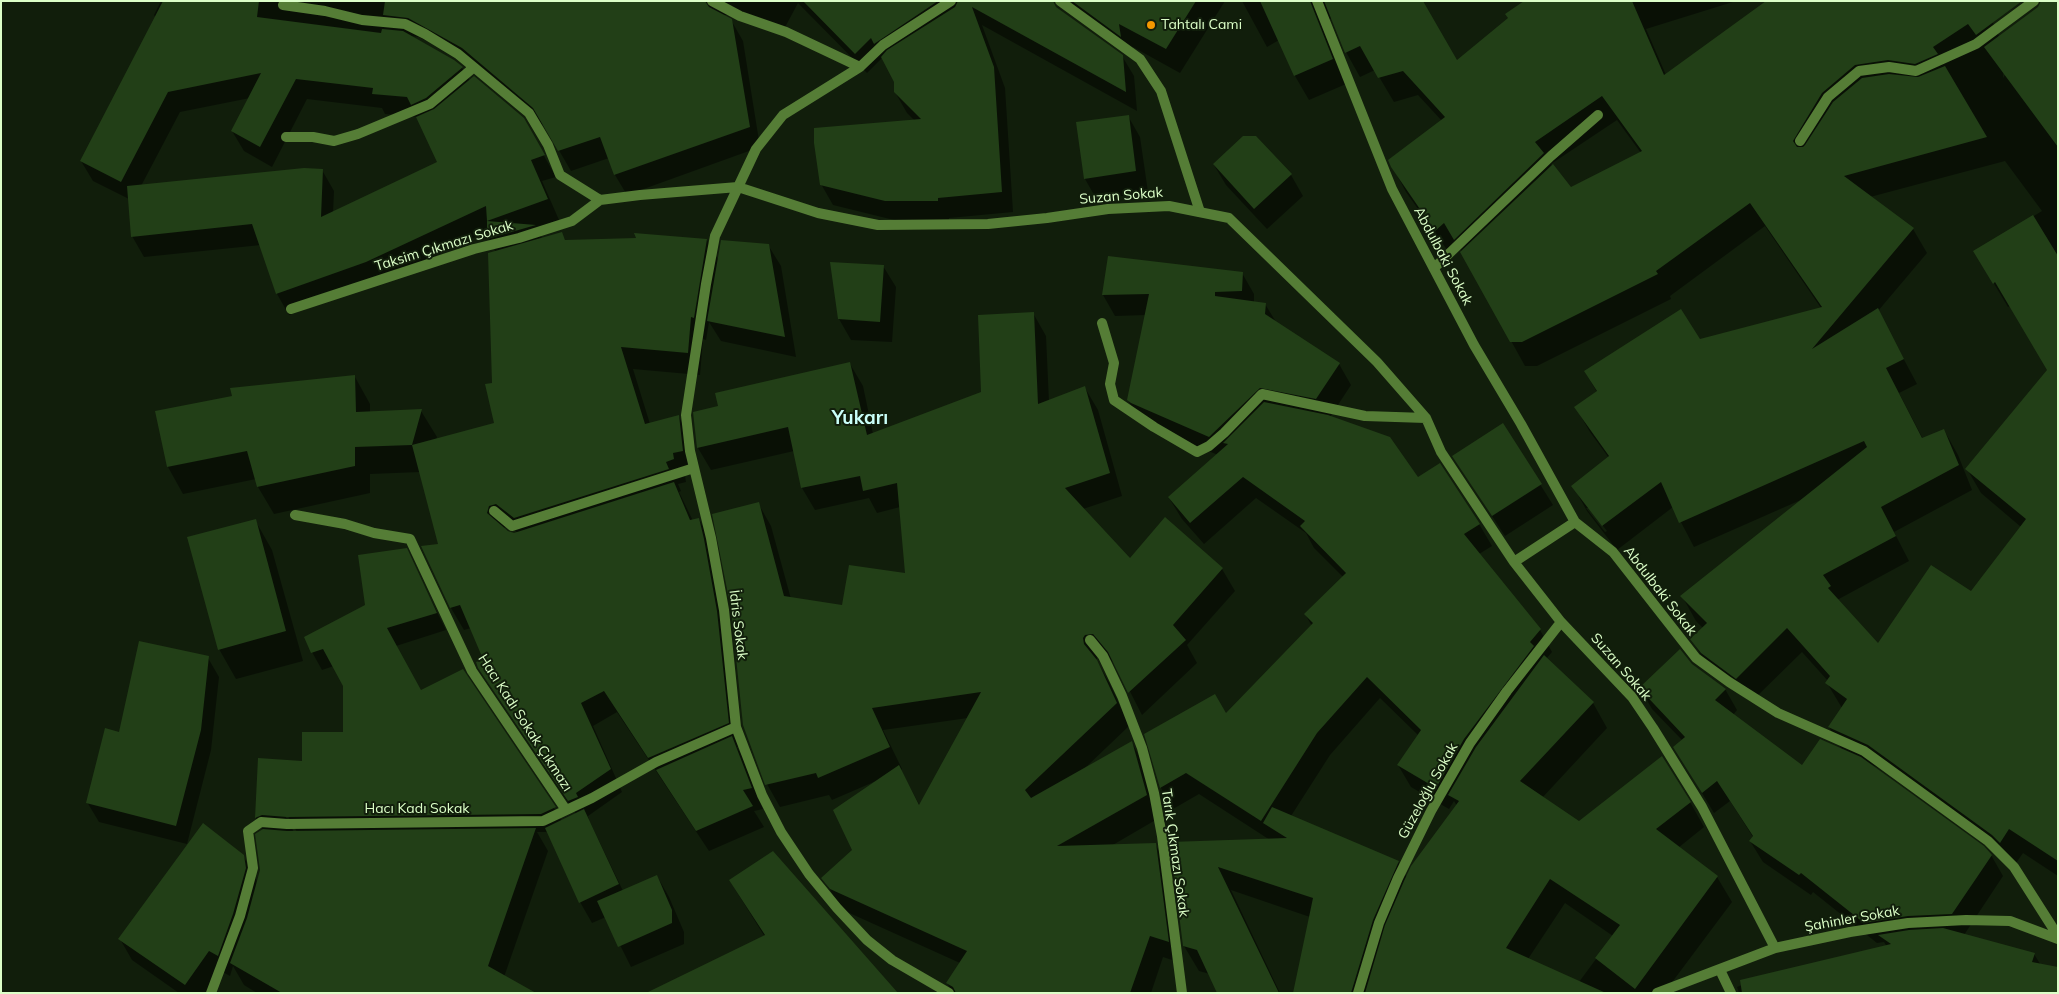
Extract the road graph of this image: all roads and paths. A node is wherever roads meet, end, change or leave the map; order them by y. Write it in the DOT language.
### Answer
graph roads {
  1 [pos="712,1"];
  2 [pos="951,1"];
  3 [pos="1060,1"];
  4 [pos="1317,1"];
  5 [pos="2034,1"];
  6 [pos="283,5"];
  7 [pos="860,67"];
  8 [pos="473,68"];
  9 [pos="1598,115"];
  10 [pos="286,137"];
  11 [pos="1800,141"];
  12 [pos="738,187"];
  13 [pos="600,200"];
  14 [pos="1200,212"];
  15 [pos="1434,268"];
  16 [pos="290,309"];
  17 [pos="1102,323"];
  18 [pos="1426,418"];
  19 [pos="694,468"];
  20 [pos="494,511"];
  21 [pos="295,515"];
  22 [pos="1575,522"];
  23 [pos="1514,562"];
  24 [pos="1561,622"];
  25 [pos="1090,640"];
  26 [pos="736,727"];
  27 [pos="566,810"];
  28 [pos="2058,938"];
  29 [pos="1775,948"];
  30 [pos="1720,970"];
  31 [pos="211,993"];
  32 [pos="949,993"];
  33 [pos="1182,993"];
  34 [pos="1358,993"];
  35 [pos="1658,993"];
  36 [pos="1730,993"];
  1 -- 7 [label="street"];
  2 -- 7 [label="street, İdris Sokak"];
  3 -- 14 [label="street"];
  4 -- 15 [label="street, Abdulbaki Sokak"];
  5 -- 11 [label="street"];
  6 -- 8 [label="street"];
  7 -- 12 [label="street, İdris Sokak"];
  8 -- 10 [label="street"];
  8 -- 13 [label="street"];
  9 -- 15 [label="street"];
  12 -- 13 [label="street, Taksim Çıkmazı Sokak"];
  12 -- 14 [label="street, Suzan Sokak"];
  12 -- 19 [label="street, İdris Sokak"];
  13 -- 16 [label="street, Taksim Çıkmazı Sokak"];
  14 -- 18 [label="street, Suzan Sokak"];
  15 -- 22 [label="street, Abdulbaki Sokak"];
  17 -- 18 [label="street"];
  18 -- 23 [label="street, Suzan Sokak"];
  19 -- 20 [label="street"];
  19 -- 26 [label="street, İdris Sokak"];
  21 -- 27 [label="street, Hacı Kadı Sokak Çıkmazı"];
  22 -- 23 [label="street"];
  22 -- 28 [label="street, Abdulbaki Sokak"];
  23 -- 24 [label="street, Suzan Sokak"];
  24 -- 29 [label="street, Suzan Sokak"];
  24 -- 34 [label="street, Güzeloğlu Sokak"];
  25 -- 33 [label="street, Tarık Çıkmazı Sokak"];
  26 -- 27 [label="street, Hacı Kadı Sokak"];
  26 -- 32 [label="street, İdris Sokak"];
  27 -- 31 [label="street, Hacı Kadı Sokak"];
  28 -- 29 [label="street, Şahinler Sokak"];
  29 -- 30 [label="street, Şahinler Sokak"];
  30 -- 35 [label="street, Şahinler Sokak"];
  30 -- 36 [label="street"];
}
